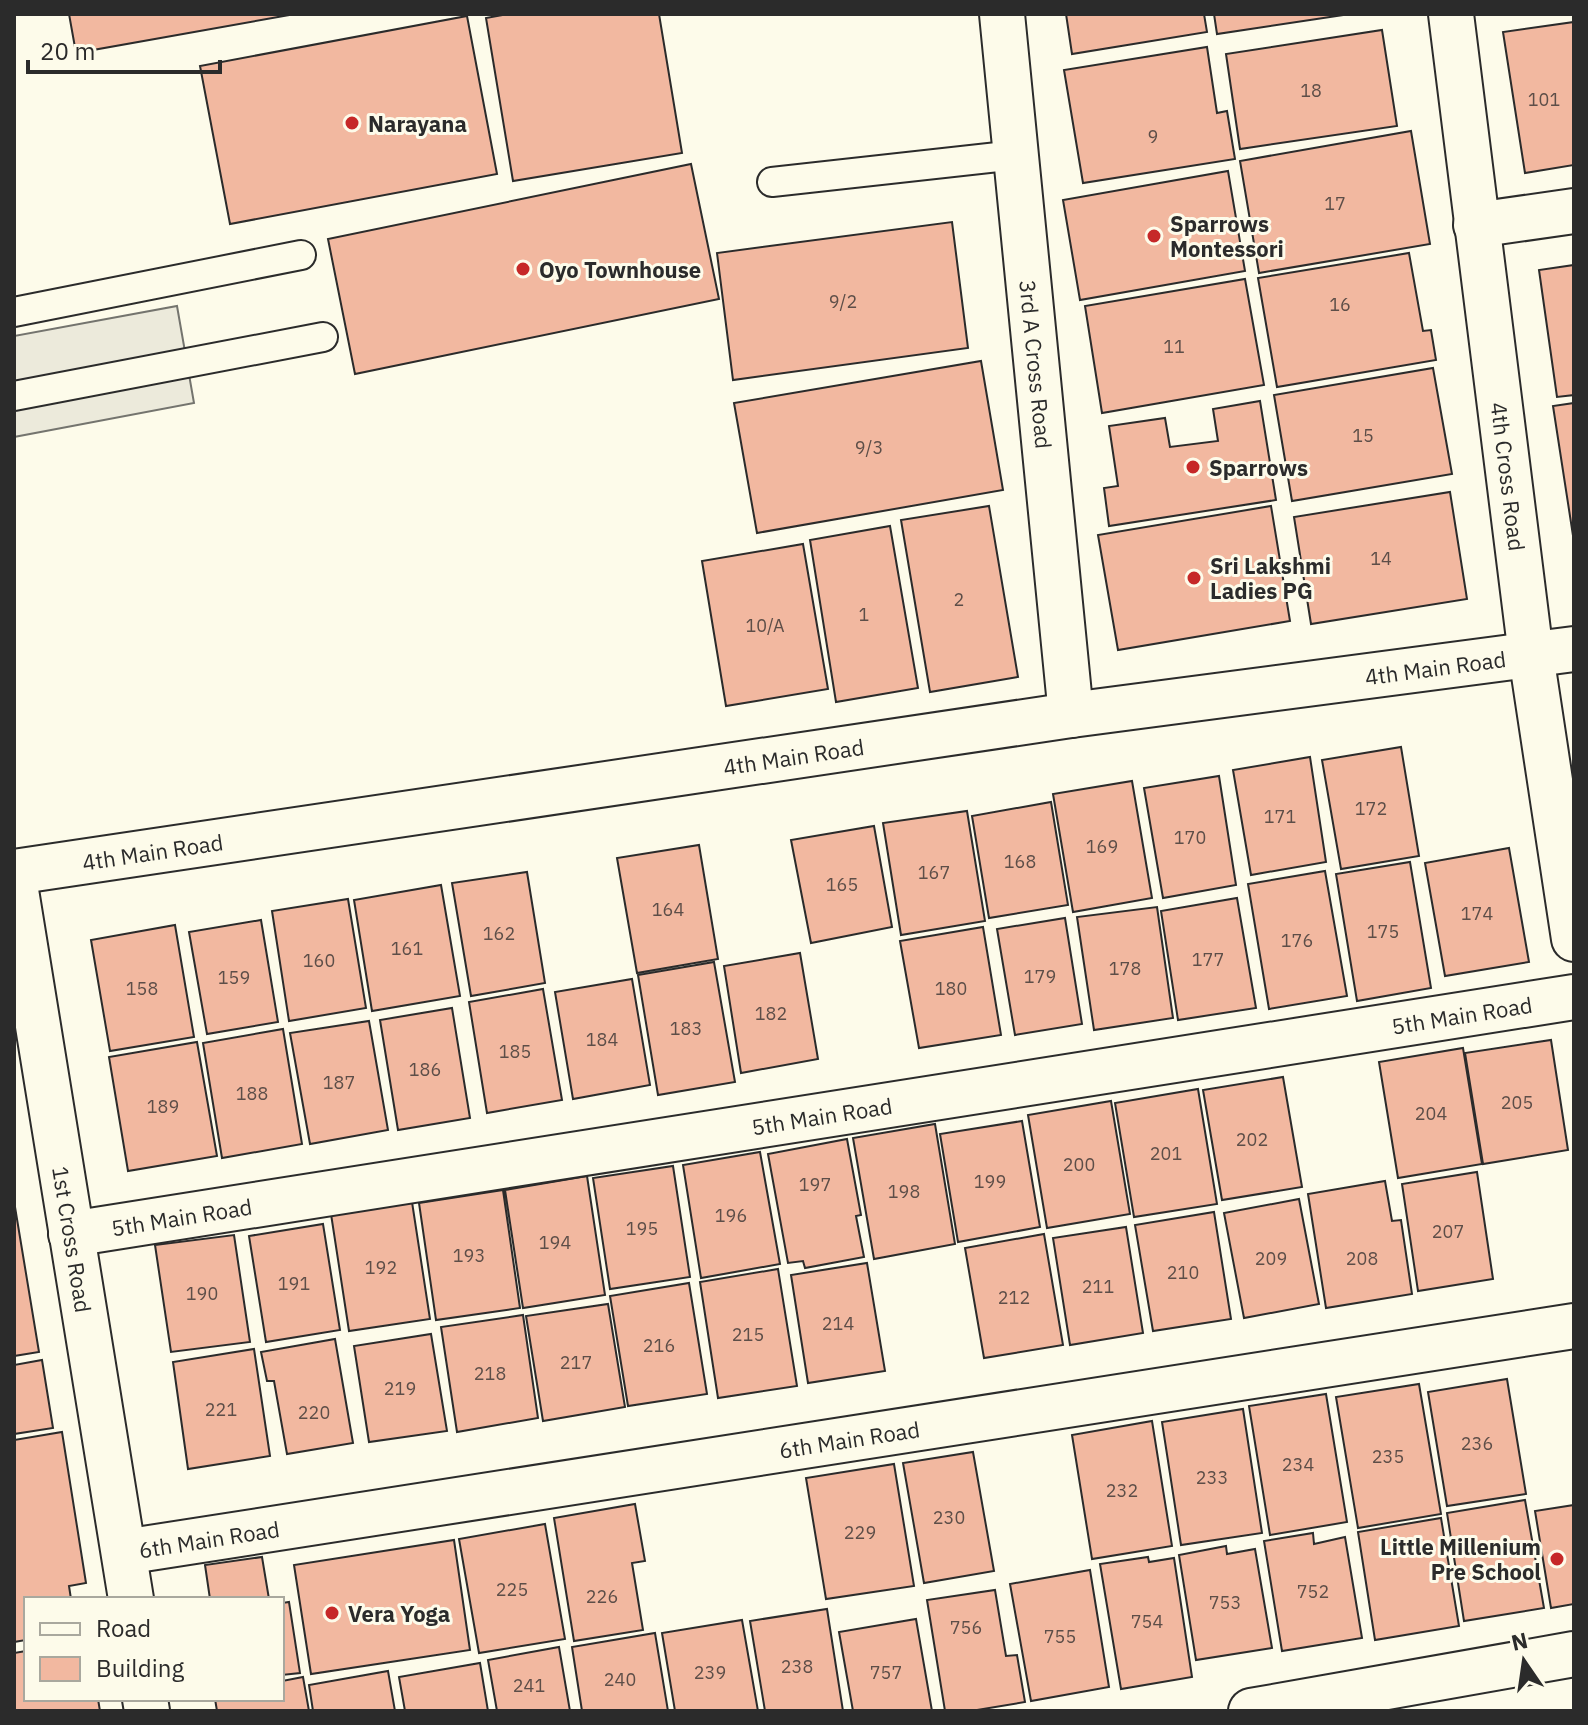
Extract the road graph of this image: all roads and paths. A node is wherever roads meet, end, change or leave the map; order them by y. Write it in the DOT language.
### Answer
graph roads {
  1 [pos="1002,14"];
  2 [pos="1451,14"];
  3 [pos="1016,155"];
  4 [pos="772,182"];
  5 [pos="1574,211"];
  6 [pos="1476,225"];
  7 [pos="301,255"];
  8 [pos="14,312"];
  9 [pos="323,337"];
  10 [pos="14,396"];
  11 [pos="1574,649"];
  12 [pos="1531,655"];
  13 [pos="1071,715"];
  14 [pos="14,872"];
  15 [pos="14,878"];
  16 [pos="1574,939"];
  17 [pos="1574,997"];
  18 [pos="71,1234"];
  19 [pos="1574,1326"];
  20 [pos="124,1552"];
  21 [pos="131,1597"];
  22 [pos="1574,1654"];
  23 [pos="1251,1711"];
  1 -- 3 [label="street, 3rd A Cross Road"];
  2 -- 6 [label="street, 4th Cross Road"];
  3 -- 4 [label="lane"];
  3 -- 13 [label="street, 3rd A Cross Road"];
  5 -- 6 [label="street"];
  6 -- 12 [label="street, 4th Cross Road"];
  7 -- 8 [label="lane"];
  9 -- 10 [label="lane"];
  11 -- 12 [label="street, 4th Main Road"];
  12 -- 13 [label="street, 4th Main Road"];
  12 -- 16 [label="street, 4th Cross Road"];
  13 -- 14 [label="street, 4th Main Road"];
  15 -- 18 [label="street, 1st Cross Road"];
  17 -- 18 [label="street, 5th Main Road"];
  18 -- 20 [label="street, 1st Cross Road"];
  19 -- 20 [label="street, 6th Main Road"];
  20 -- 21 [label="street, 1st Cross Road"];
  22 -- 23 [label="street"];
}
